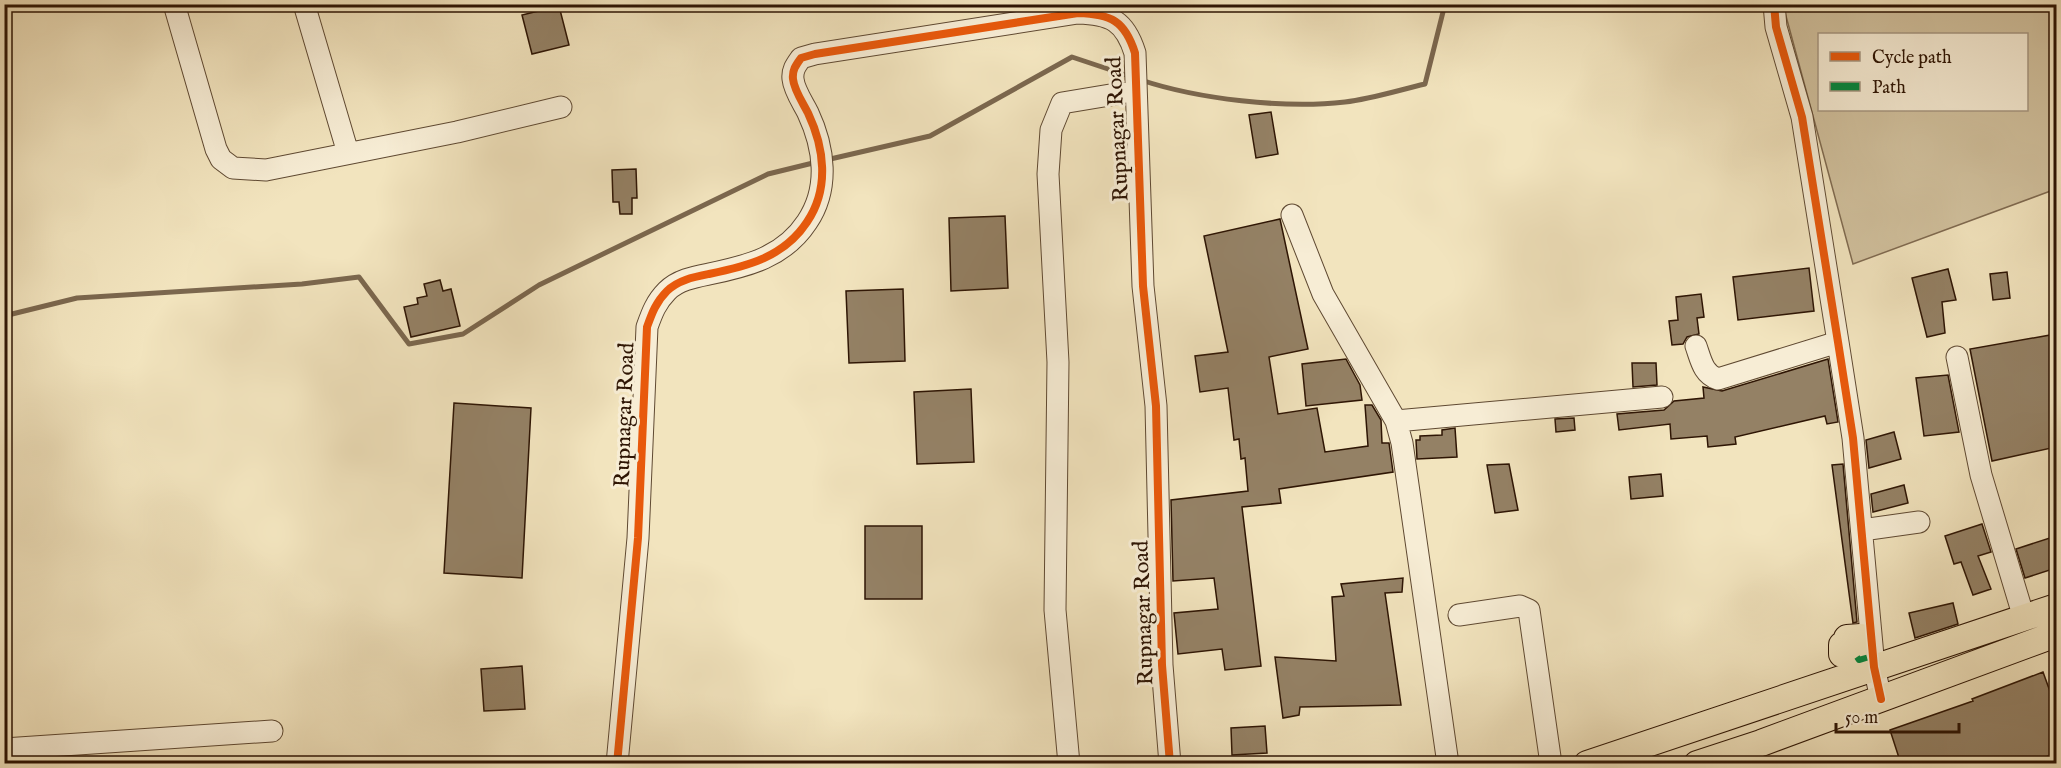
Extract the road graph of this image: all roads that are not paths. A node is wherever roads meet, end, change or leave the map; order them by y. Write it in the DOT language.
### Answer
graph roads {
  1 [pos="174,4"];
  2 [pos="304,4"];
  3 [pos="1774,4"];
  4 [pos="1129,92"];
  5 [pos="561,107"];
  6 [pos="348,153"];
  7 [pos="1292,215"];
  8 [pos="1838,342"];
  9 [pos="1696,346"];
  10 [pos="1957,357"];
  11 [pos="1662,397"];
  12 [pos="1396,421"];
  13 [pos="1919,522"];
  14 [pos="1862,530"];
  15 [pos="2056,607"];
  16 [pos="1459,615"];
  17 [pos="2024,618"];
  18 [pos="2056,634"];
  19 [pos="1874,667"];
  20 [pos="1881,699"];
  21 [pos="272,730"];
  22 [pos="4,749"];
  23 [pos="617,764"];
  24 [pos="1069,764"];
  25 [pos="1170,764"];
  26 [pos="1448,764"];
  27 [pos="1551,764"];
  28 [pos="1587,764"];
  29 [pos="1697,764"];
  1 -- 6 [label="street"];
  2 -- 6 [label="street"];
  3 -- 8 [label="street"];
  4 -- 23 [label="street, Rupnagar Road"];
  4 -- 24 [label="street"];
  4 -- 25 [label="street, Rupnagar Road"];
  5 -- 6 [label="street"];
  7 -- 12 [label="street"];
  8 -- 9 [label="street"];
  8 -- 14 [label="street"];
  10 -- 17 [label="street"];
  11 -- 12 [label="street"];
  12 -- 26 [label="street"];
  13 -- 14 [label="street"];
  14 -- 19 [label="street"];
  15 -- 17 [label="main road"];
  16 -- 27 [label="street"];
  17 -- 19 [label="main road"];
  18 -- 20 [label="main road"];
  19 -- 20 [label="street"];
  19 -- 28 [label="main road"];
  20 -- 29 [label="main road"];
  21 -- 22 [label="street"];
}
